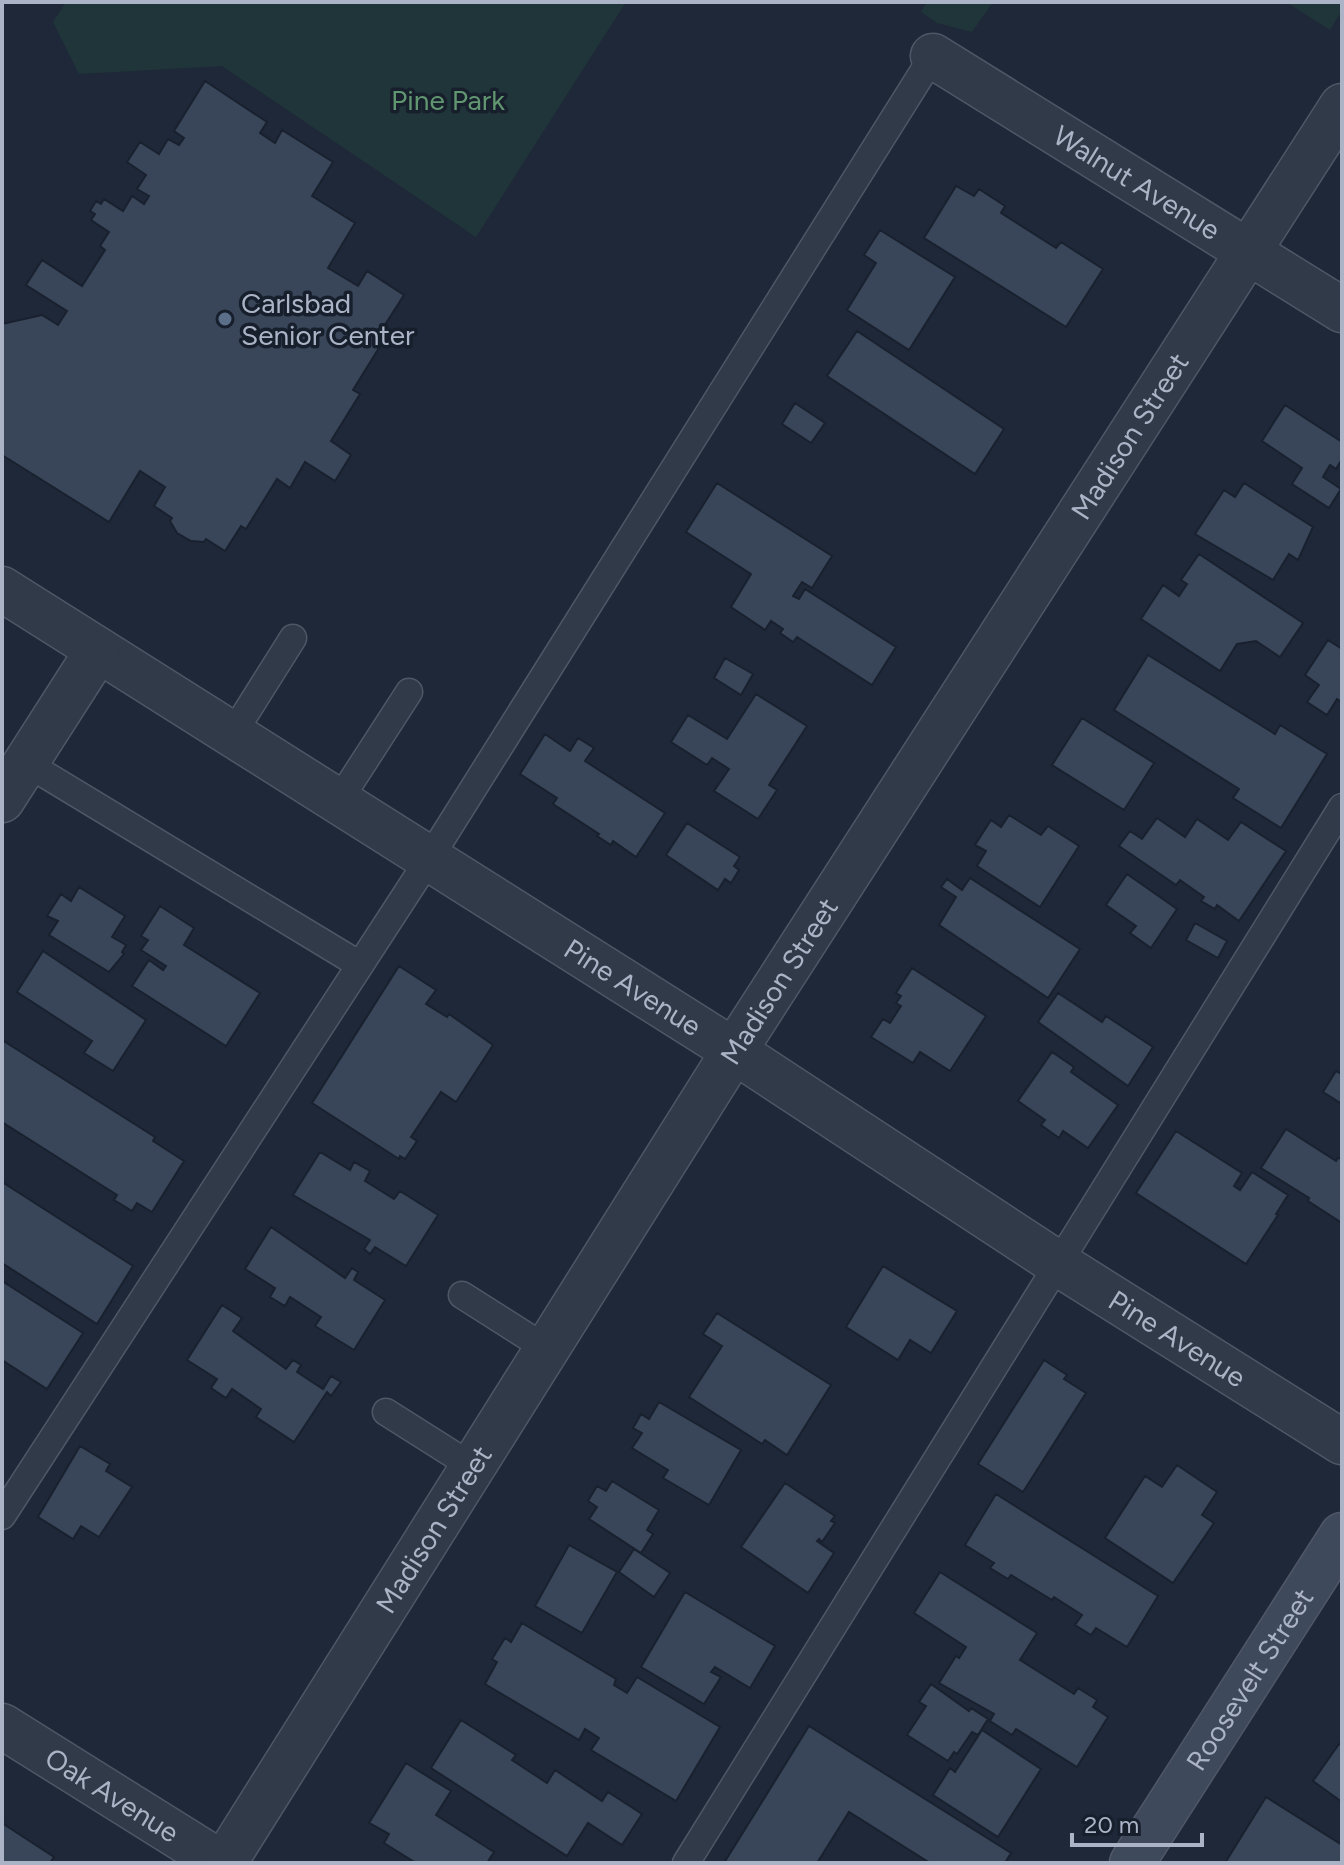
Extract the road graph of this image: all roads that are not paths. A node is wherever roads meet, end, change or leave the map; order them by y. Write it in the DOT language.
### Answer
graph roads {
  1 [pos="933,56"];
  2 [pos="1342,106"];
  3 [pos="1249,252"];
  4 [pos="1342,310"];
  5 [pos="2,589"];
  6 [pos="293,638"];
  7 [pos="98,650"];
  8 [pos="409,692"];
  9 [pos="232,735"];
  10 [pos="26,763"];
  11 [pos="2,800"];
  12 [pos="338,802"];
  13 [pos="1342,807"];
  14 [pos="429,859"];
  15 [pos="360,965"];
  16 [pos="734,1051"];
  17 [pos="1057,1263"];
  18 [pos="462,1295"];
  19 [pos="547,1349"];
  20 [pos="386,1412"];
  21 [pos="1342,1442"];
  22 [pos="473,1467"];
  23 [pos="2,1516"];
  24 [pos="1342,1535"];
  25 [pos="2,1726"];
  26 [pos="222,1863"];
  27 [pos="686,1863"];
  28 [pos="1132,1863"];
  1 -- 3 [label="street, Walnut Avenue"];
  1 -- 14 [label="lane"];
  2 -- 3 [label="street, Madison Street"];
  3 -- 4 [label="street, Walnut Avenue"];
  3 -- 16 [label="street, Madison Street"];
  5 -- 7 [label="street, Pine Avenue"];
  6 -- 9 [label="lane"];
  7 -- 9 [label="street, Pine Avenue"];
  7 -- 10 [label="street"];
  8 -- 12 [label="lane"];
  9 -- 12 [label="street, Pine Avenue"];
  10 -- 11 [label="street"];
  10 -- 15 [label="lane"];
  12 -- 14 [label="street, Pine Avenue"];
  13 -- 17 [label="lane"];
  14 -- 15 [label="lane"];
  14 -- 16 [label="street, Pine Avenue"];
  15 -- 23 [label="lane"];
  16 -- 17 [label="street, Pine Avenue"];
  16 -- 19 [label="street, Madison Street"];
  17 -- 21 [label="street, Pine Avenue"];
  17 -- 27 [label="lane"];
  18 -- 19 [label="lane"];
  19 -- 22 [label="street, Madison Street"];
  20 -- 22 [label="lane"];
  22 -- 26 [label="street, Madison Street"];
  24 -- 28 [label="main road, Roosevelt Street"];
  25 -- 26 [label="street, Oak Avenue"];
}
